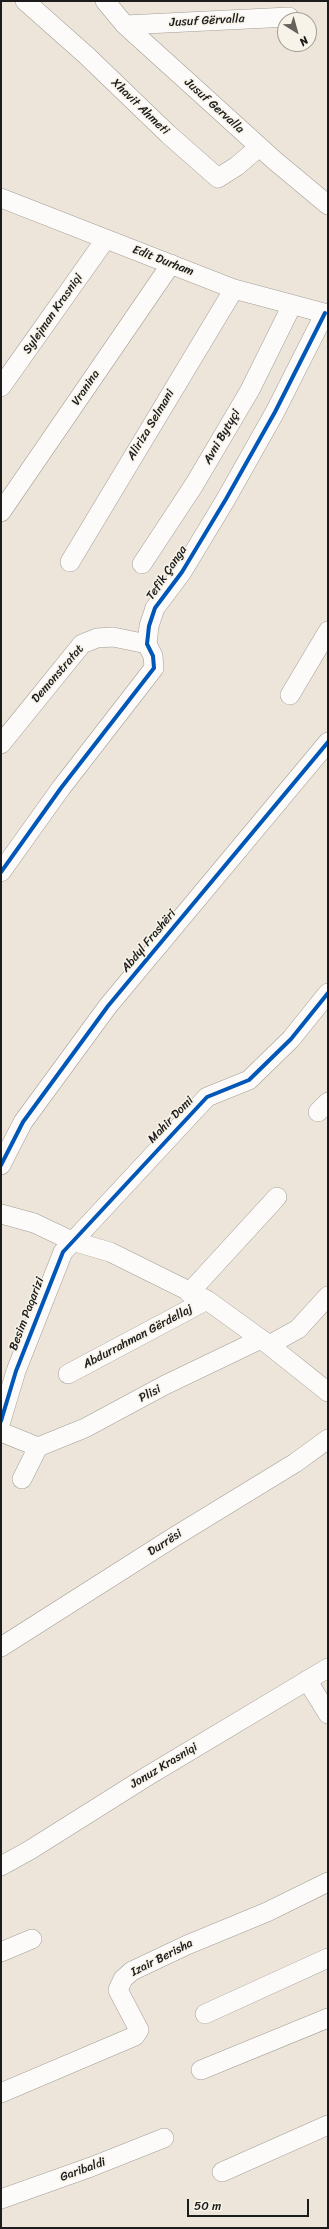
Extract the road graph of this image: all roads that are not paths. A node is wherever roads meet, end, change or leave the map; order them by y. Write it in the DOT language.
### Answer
graph roads {
  1 [pos="25,1"];
  2 [pos="104,1"];
  3 [pos="277,18"];
  4 [pos="125,25"];
  5 [pos="259,147"];
  6 [pos="1,198"];
  7 [pos="328,204"];
  8 [pos="105,240"];
  9 [pos="171,264"];
  10 [pos="234,289"];
  11 [pos="292,304"];
  12 [pos="326,313"];
  13 [pos="1,387"];
  14 [pos="1,512"];
  15 [pos="70,562"];
  16 [pos="142,564"];
  17 [pos="328,631"];
  18 [pos="147,644"];
  19 [pos="290,695"];
  20 [pos="3,736"];
  21 [pos="328,742"];
  22 [pos="1,872"];
  23 [pos="328,993"];
  24 [pos="1,1165"];
  25 [pos="277,1197"];
  26 [pos="1,1214"];
  27 [pos="72,1241"];
  28 [pos="189,1293"];
  29 [pos="328,1296"];
  30 [pos="207,1300"];
  31 [pos="265,1342"];
  32 [pos="68,1374"];
  33 [pos="328,1392"];
  34 [pos="1,1421"];
  35 [pos="1,1432"];
  36 [pos="328,1439"];
  37 [pos="38,1447"];
  38 [pos="22,1480"];
  39 [pos="1,1647"];
  40 [pos="328,1668"];
  41 [pos="307,1680"];
  42 [pos="328,1714"];
  43 [pos="1,1866"];
  44 [pos="328,1882"];
  45 [pos="32,1938"];
  46 [pos="1,1952"];
  47 [pos="328,1958"];
  48 [pos="205,2014"];
  49 [pos="328,2018"];
  50 [pos="201,2070"];
  51 [pos="1,2093"];
  52 [pos="328,2125"];
  53 [pos="164,2138"];
  54 [pos="222,2172"];
  55 [pos="1,2200"];
  1 -- 5 [label="street, Xhavit Ahmeti"];
  2 -- 4 [label="street, Jusuf Gervalla"];
  3 -- 4 [label="street, Jusuf Gërvalla"];
  4 -- 5 [label="street, Jusuf Gervalla"];
  5 -- 7 [label="street, Jusuf Gervalla"];
  6 -- 8 [label="street, Edit Durham"];
  8 -- 9 [label="street, Edit Durham"];
  8 -- 13 [label="street, Sylejman Krasniqi"];
  9 -- 10 [label="street, Edit Durham"];
  9 -- 14 [label="street, Vranina"];
  10 -- 11 [label="street, Edit Durham"];
  10 -- 15 [label="street, Aliriza Selmani"];
  11 -- 12 [label="street, Edit Durham"];
  11 -- 16 [label="street, Avni Bytyçi"];
  12 -- 18 [label="street, Tefik Çanga"];
  17 -- 19 [label="street"];
  18 -- 20 [label="street, Demonstratat"];
  18 -- 22 [label="street, Tefik Çanga"];
  21 -- 24 [label="street, Abdyl Frashëri"];
  23 -- 27 [label="street, Mahir Domi"];
  25 -- 28 [label="street, Abdurrahman Gërdellaj"];
  26 -- 27 [label="street, Abdurrahman Gërdellaj"];
  27 -- 28 [label="street, Abdurrahman Gërdellaj"];
  27 -- 34 [label="street, Besim Paqarizi"];
  28 -- 30 [label="street, Abdurrahman Gërdellaj"];
  29 -- 31 [label="street, Plisi"];
  30 -- 31 [label="street, Abdurrahman Gërdellaj"];
  30 -- 32 [label="street, Abdurrahman Gërdellaj"];
  31 -- 33 [label="street, Abdurrahman Gërdellaj"];
  31 -- 37 [label="street, Plisi"];
  35 -- 37 [label="street"];
  36 -- 39 [label="street, Durrësi"];
  37 -- 38 [label="street"];
  40 -- 41 [label="street, Jonuz Krasniqi"];
  41 -- 42 [label="street"];
  41 -- 43 [label="street, Jonuz Krasniqi"];
  44 -- 51 [label="street, Izair Berisha"];
  45 -- 46 [label="street"];
  47 -- 48 [label="street"];
  49 -- 50 [label="street"];
  52 -- 54 [label="street"];
  53 -- 55 [label="street, Garibaldi"];
}
